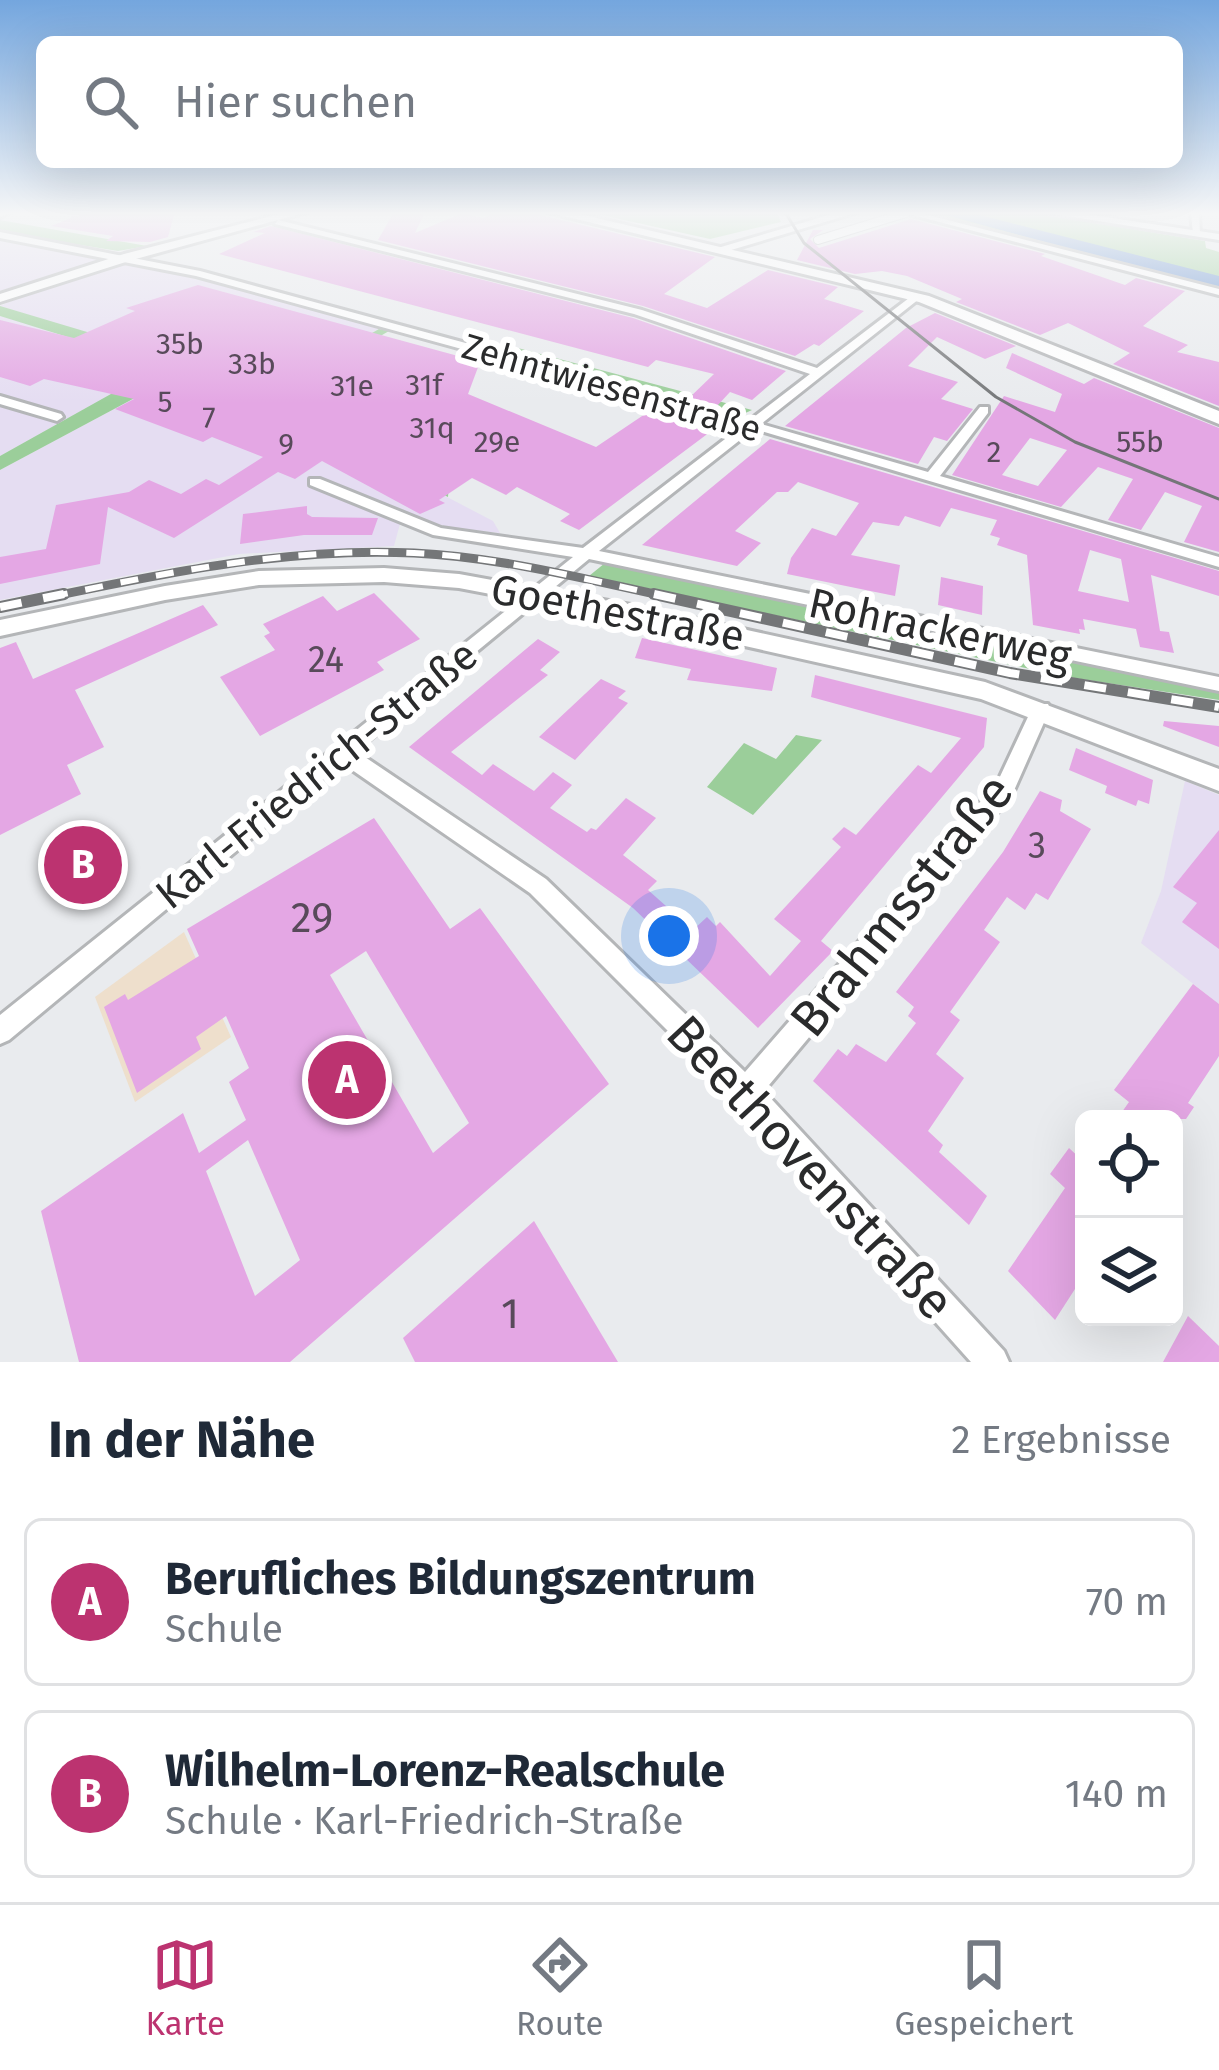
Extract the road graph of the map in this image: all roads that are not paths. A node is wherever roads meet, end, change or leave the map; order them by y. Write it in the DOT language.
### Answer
graph roads {
  1 [pos="70,276"];
  2 [pos="197,276"];
  3 [pos="492,276"];
  4 [pos="825,276"];
  5 [pos="1154,276"];
  6 [pos="1219,292"];
  7 [pos="916,297"];
  8 [pos="0,298"];
  9 [pos="820,373"];
  10 [pos="0,400"];
  11 [pos="984,410"];
  12 [pos="57,417"];
  13 [pos="1219,418"];
  14 [pos="752,425"];
  15 [pos="932,478"];
  16 [pos="316,482"];
  17 [pos="589,554"];
  18 [pos="1219,562"];
  19 [pos="536,593"];
  20 [pos="0,628"];
  21 [pos="1219,685"];
  22 [pos="1041,709"];
  23 [pos="343,753"];
  24 [pos="1219,780"];
  25 [pos="0,1031"];
  26 [pos="746,1091"];
  27 [pos="993,1362"];
  1 -- 8 [label="street"];
  2 -- 14 [label="street, Zehntwiesenstraße"];
  3 -- 9 [label="street"];
  4 -- 7 [label="main road"];
  5 -- 6 [label="street"];
  7 -- 9 [label="street, Karl-Friedrich-Straße"];
  7 -- 13 [label="main road"];
  9 -- 14 [label="street, Karl-Friedrich-Straße"];
  10 -- 12 [label="street"];
  11 -- 15 [label="street"];
  14 -- 15 [label="street, Zehntwiesenstraße"];
  14 -- 17 [label="street, Karl-Friedrich-Straße"];
  15 -- 18 [label="street, Zehntwiesenstraße"];
  16 -- 17 [label="street, Rohrackerweg"];
  17 -- 19 [label="street, Karl-Friedrich-Straße"];
  17 -- 21 [label="street, Rohrackerweg"];
  19 -- 20 [label="street, Goethestraße"];
  19 -- 22 [label="street, Goethestraße"];
  19 -- 23 [label="street, Karl-Friedrich-Straße"];
  22 -- 24 [label="street, Goethestraße"];
  22 -- 26 [label="street, Brahmsstraße"];
  23 -- 25 [label="street, Karl-Friedrich-Straße"];
  23 -- 26 [label="street, Beethovenstraße"];
  26 -- 27 [label="street, Beethovenstraße"];
}
